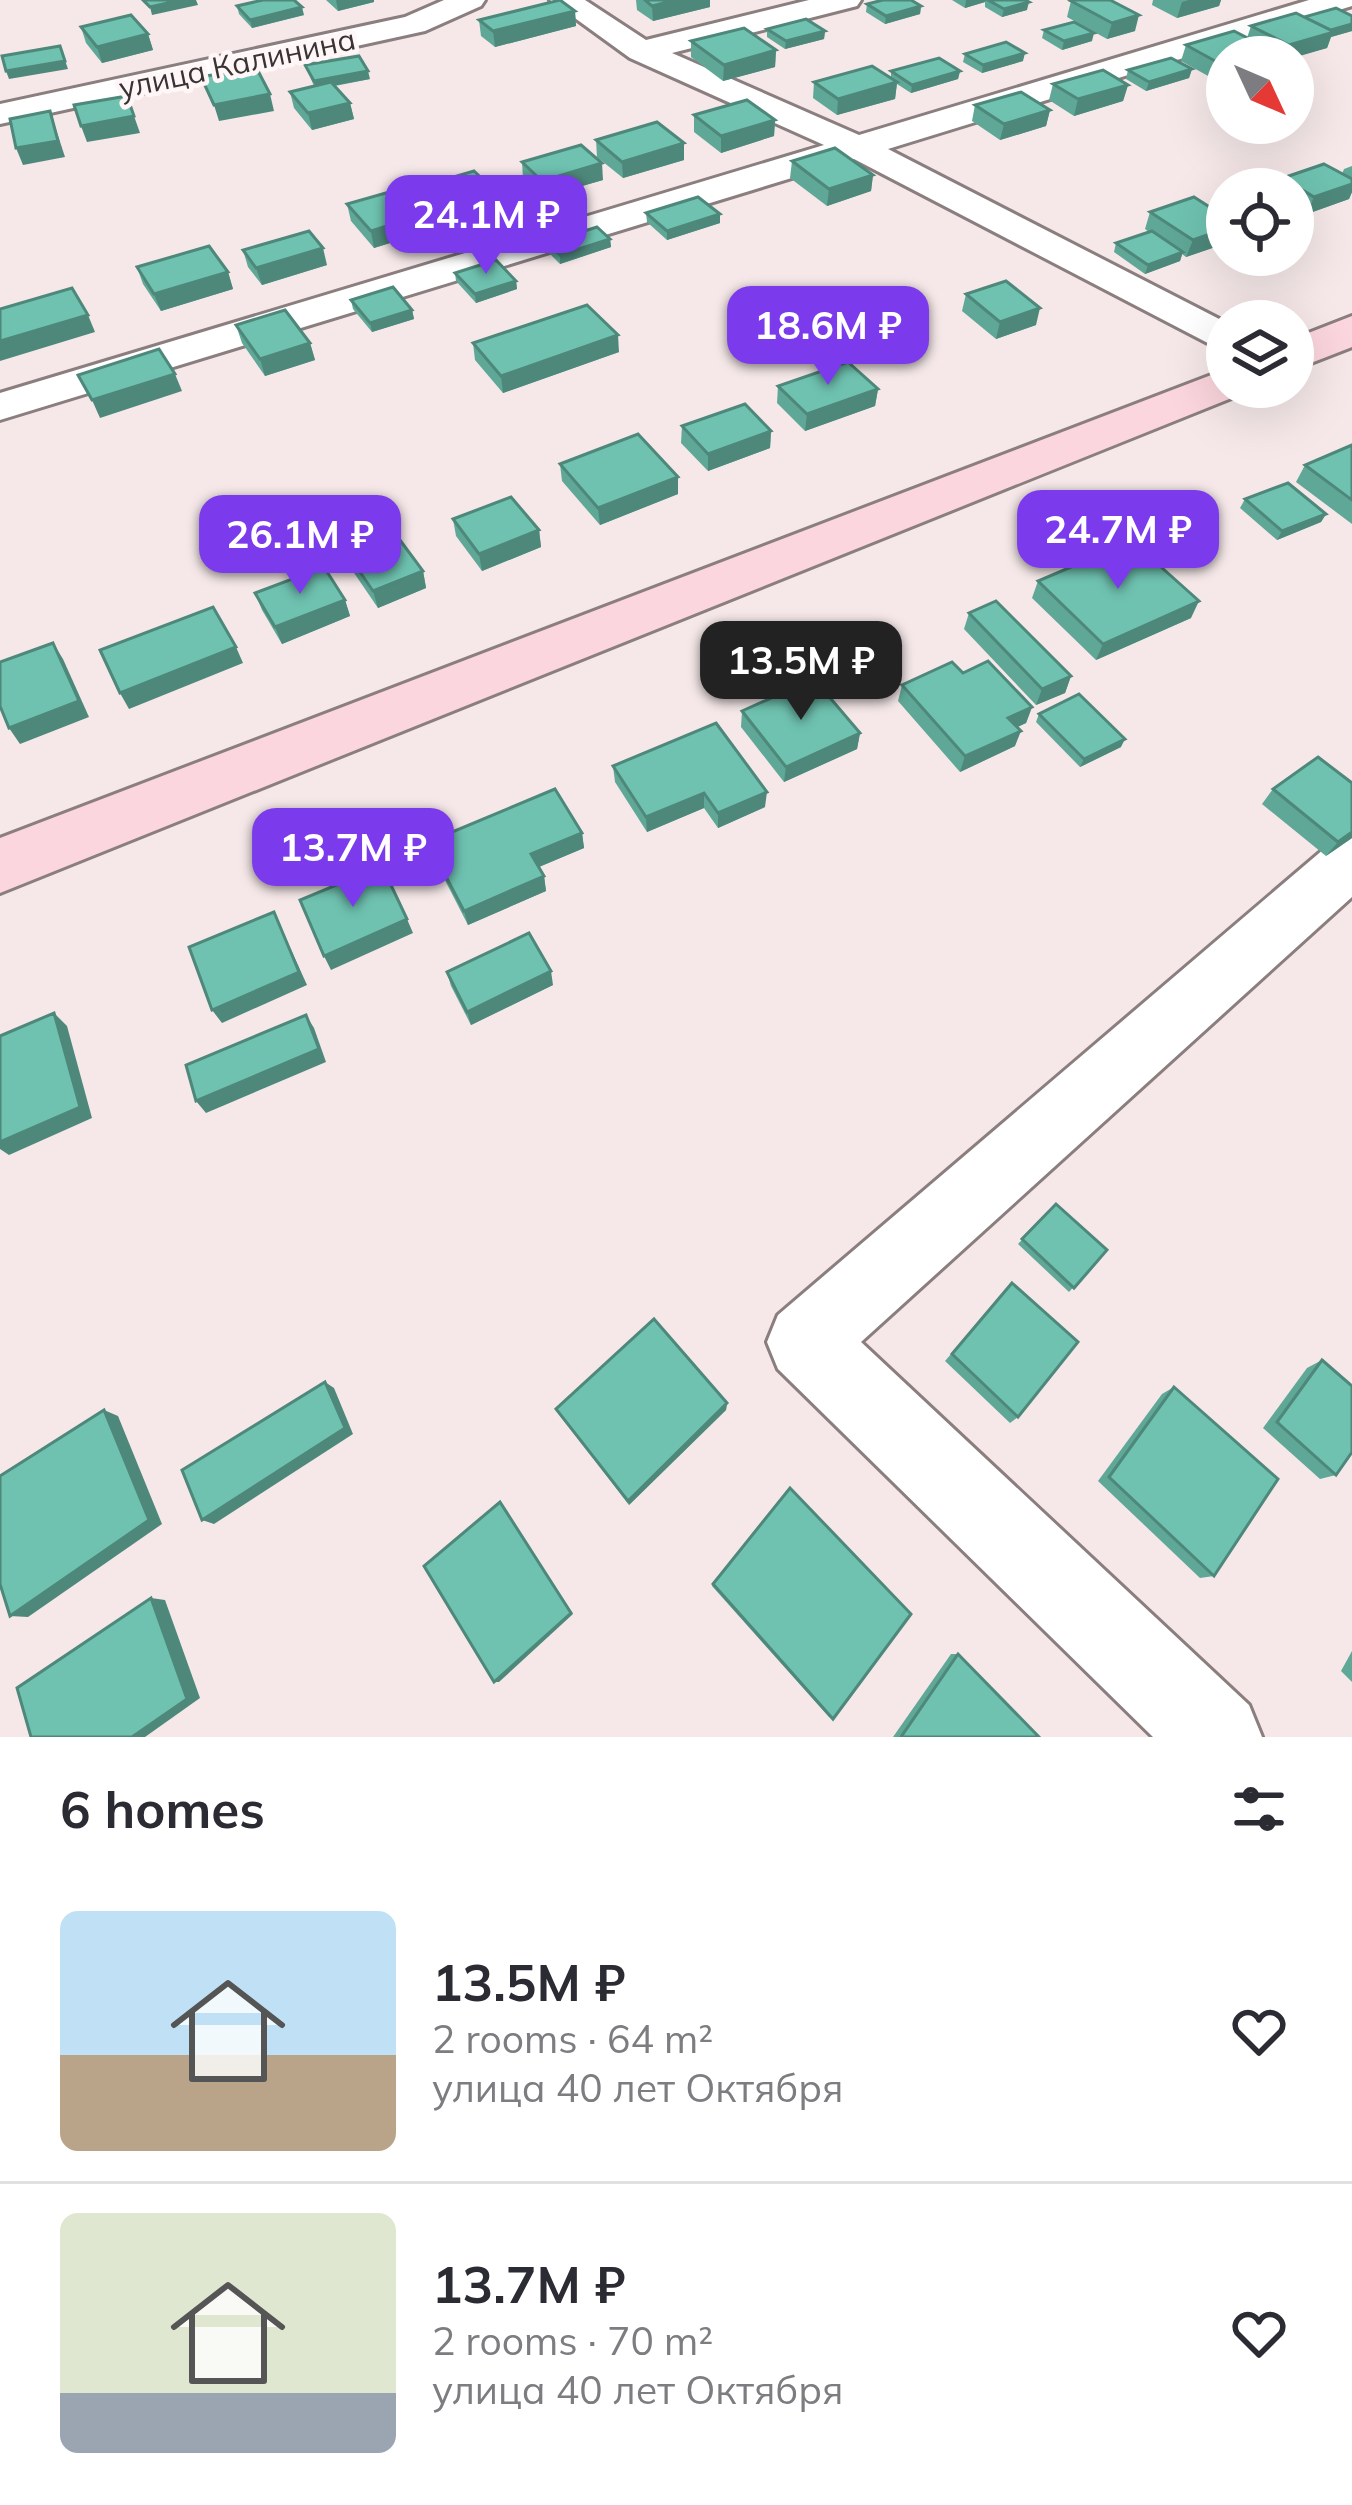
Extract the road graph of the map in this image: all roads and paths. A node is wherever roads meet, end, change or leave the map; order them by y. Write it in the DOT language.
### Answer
graph roads {
  1 [pos="470,0"];
  2 [pos="565,0"];
  3 [pos="846,0"];
  4 [pos="1341,0"];
  5 [pos="641,51"];
  6 [pos="0,114"];
  7 [pos="861,149"];
  8 [pos="1206,329"];
  9 [pos="1352,330"];
  10 [pos="1314,347"];
  11 [pos="1206,390"];
  12 [pos="0,406"];
  13 [pos="1352,860"];
  14 [pos="0,866"];
  15 [pos="1217,1737"];
  1 -- 6 [label="street, улица Калинина"];
  2 -- 5 [label="street"];
  3 -- 5 [label="street"];
  4 -- 7 [label="street"];
  5 -- 7 [label="street"];
  7 -- 8 [label="street"];
  7 -- 12 [label="street"];
  9 -- 10 [label="street"];
  11 -- 14 [label="street"];
  13 -- 15 [label="street"];
}
